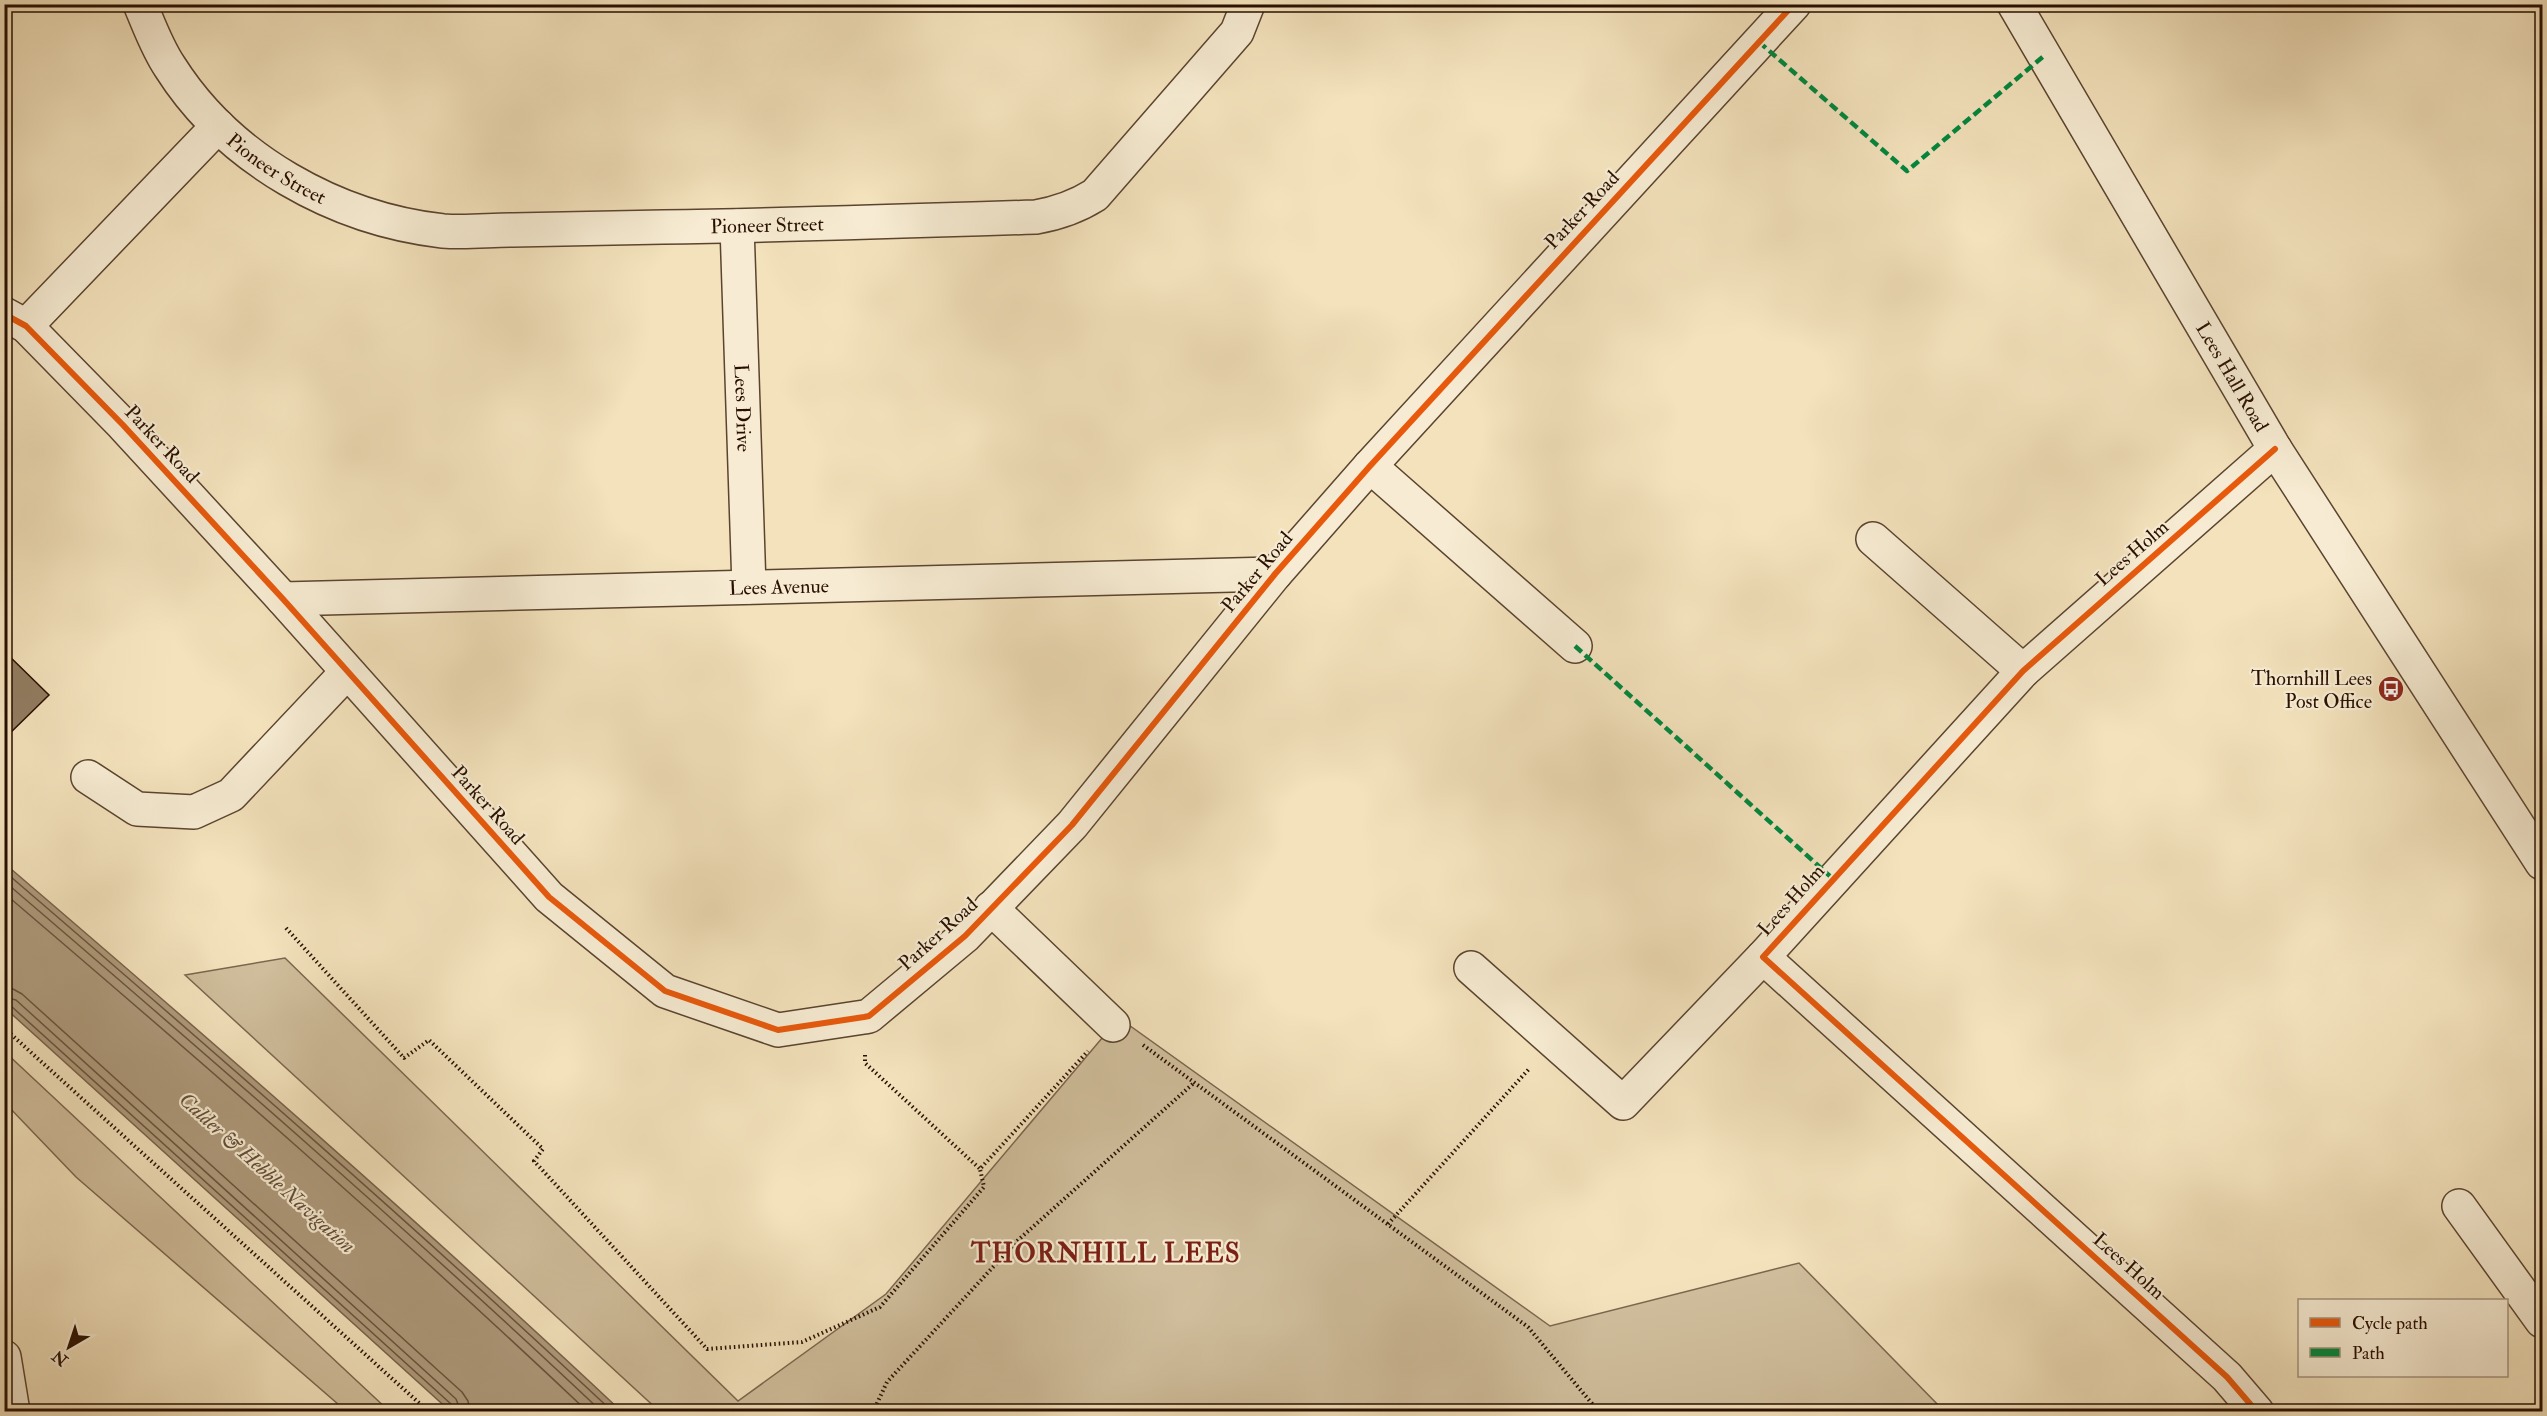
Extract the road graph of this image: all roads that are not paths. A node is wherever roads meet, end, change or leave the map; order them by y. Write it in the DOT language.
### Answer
graph roads {
  1 [pos="140,4"];
  2 [pos="1248,4"];
  3 [pos="1794,4"];
  4 [pos="2014,4"];
  5 [pos="218,126"];
  6 [pos="121,225"];
  7 [pos="737,226"];
  8 [pos="15,320"];
  9 [pos="2275,449"];
  10 [pos="1370,466"];
  11 [pos="1873,539"];
  12 [pos="1275,574"];
  13 [pos="750,587"];
  14 [pos="283,599"];
  15 [pos="1575,646"];
  16 [pos="2023,671"];
  17 [pos="347,672"];
  18 [pos="88,777"];
  19 [pos="2542,863"];
  20 [pos="991,908"];
  21 [pos="1763,957"];
  22 [pos="1471,968"];
  23 [pos="1113,1025"];
  24 [pos="2459,1206"];
  25 [pos="2542,1321"];
  26 [pos="4,1357"];
  27 [pos="13,1412"];
  28 [pos="2257,1412"];
  1 -- 5 [label="street, Pioneer Street"];
  2 -- 7 [label="street, Pioneer Street"];
  3 -- 10 [label="street, Parker Road"];
  4 -- 9 [label="street, Lees Hall Road"];
  5 -- 6 [label="street, Pioneer Street"];
  5 -- 7 [label="street, Pioneer Street"];
  6 -- 8 [label="street, Parker Road"];
  7 -- 13 [label="street, Lees Drive"];
  8 -- 14 [label="street, Parker Road"];
  9 -- 16 [label="street, Lees Holm"];
  9 -- 19 [label="street, Lees Hall Road"];
  10 -- 12 [label="street, Parker Road"];
  10 -- 15 [label="street"];
  11 -- 16 [label="street"];
  12 -- 13 [label="street, Lees Avenue"];
  12 -- 20 [label="street, Parker Road"];
  13 -- 14 [label="street, Lees Avenue"];
  14 -- 17 [label="street, Parker Road"];
  16 -- 21 [label="street, Lees Holm"];
  17 -- 18 [label="street"];
  17 -- 20 [label="street, Parker Road"];
  20 -- 23 [label="street"];
  21 -- 22 [label="street, Lees Holm"];
  21 -- 28 [label="street, Lees Holm"];
  24 -- 25 [label="street"];
  26 -- 27 [label="street"];
}
